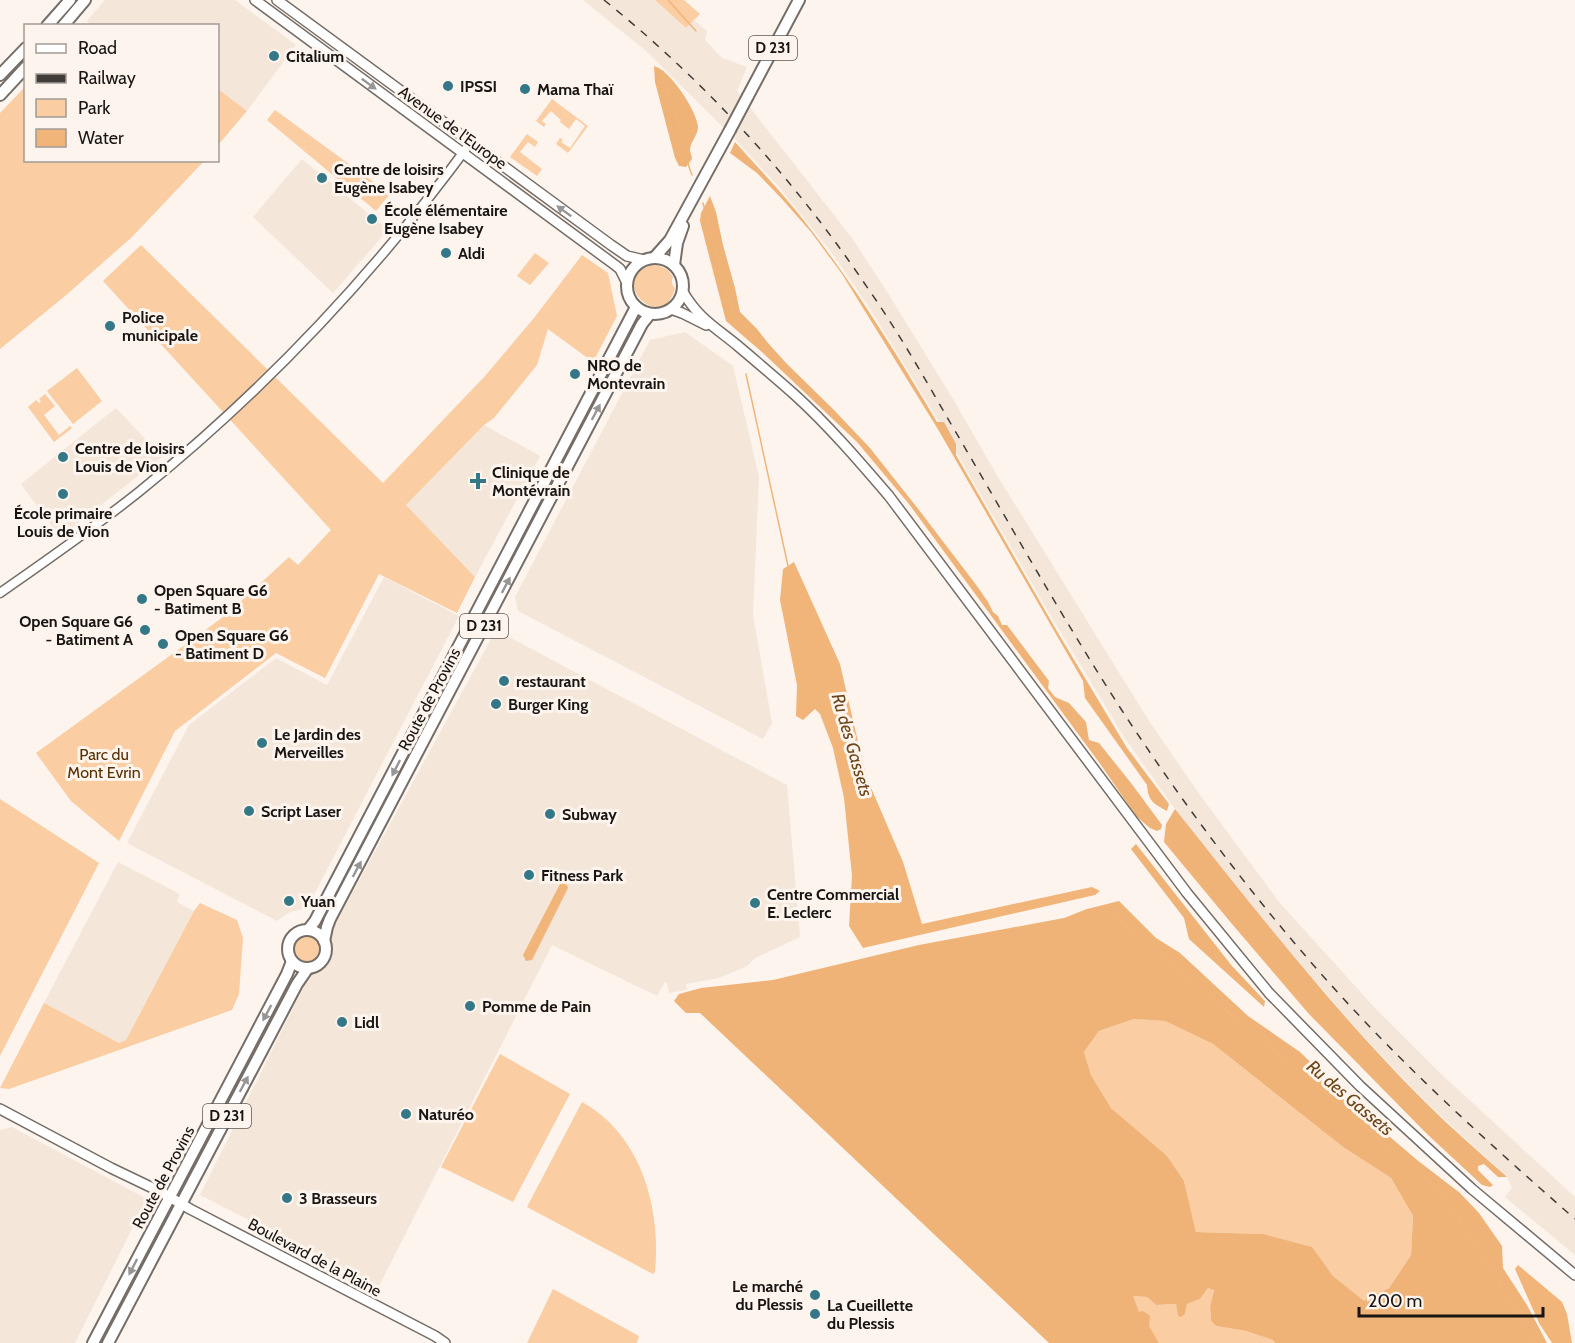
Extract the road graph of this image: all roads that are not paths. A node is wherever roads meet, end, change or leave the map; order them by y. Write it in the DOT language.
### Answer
graph roads {
  1 [pos="70,0"];
  2 [pos="85,0"];
  3 [pos="277,0"];
  4 [pos="799,0"];
  5 [pos="256,1"];
  6 [pos="49,24"];
  7 [pos="65,24"];
  8 [pos="24,50"];
  9 [pos="367,66"];
  10 [pos="24,69"];
  11 [pos="0,75"];
  12 [pos="0,95"];
  13 [pos="466,148"];
  14 [pos="691,203"];
  15 [pos="649,259"];
  16 [pos="674,265"];
  17 [pos="627,283"];
  18 [pos="683,292"];
  19 [pos="636,307"];
  20 [pos="671,309"];
  21 [pos="650,314"];
  22 [pos="714,329"];
  23 [pos="0,593"];
  24 [pos="308,930"];
  25 [pos="324,941"];
  26 [pos="292,961"];
  27 [pos="308,968"];
  28 [pos="0,1108"];
  29 [pos="176,1200"];
  30 [pos="1574,1275"];
  31 [pos="93,1343"];
  32 [pos="108,1343"];
  33 [pos="445,1343"];
  1 -- 6 [label="main road"];
  2 -- 7 [label="main road"];
  3 -- 9 [label="main road, Avenue de l'Europe"];
  4 -- 14 [label="main road, D 231, bridge"];
  5 -- 9 [label="main road"];
  5 -- 13 [label="main road, Avenue de l'Europe, one-way"];
  8 -- 11 [label="main road"];
  9 -- 13 [label="main road, Avenue de l'Europe"];
  10 -- 12 [label="main road"];
  15 -- 13 [label="main road, Avenue de l'Europe, one-way"];
  13 -- 17 [label="main road, Avenue de l'Europe"];
  13 -- 23 [label="street"];
  14 -- 15 [label="main road, D 231"];
  14 -- 16 [label="main road, D 231"];
  15 -- 16 [label="main road"];
  15 -- 17 [label="main road, D 231"];
  16 -- 18 [label="main road, D 231"];
  17 -- 19 [label="main road"];
  18 -- 20 [label="main road"];
  18 -- 22 [label="main road"];
  19 -- 21 [label="main road"];
  19 -- 24 [label="main road, Route de Provins / D 231, one-way"];
  20 -- 21 [label="main road"];
  20 -- 22 [label="main road"];
  25 -- 21 [label="main road, Route de Provins / D 231, one-way"];
  22 -- 30 [label="main road"];
  24 -- 25 [label="main road"];
  24 -- 26 [label="main road"];
  25 -- 27 [label="main road"];
  26 -- 27 [label="main road"];
  26 -- 29 [label="main road, Route de Provins / D 231, one-way"];
  29 -- 27 [label="main road, Route de Provins / D 231, one-way"];
  28 -- 29 [label="main road, Boulevard de la Plaine"];
  29 -- 31 [label="main road, Route de Provins / D 231, one-way"];
  29 -- 32 [label="main road, Route de Provins / D 231"];
  29 -- 33 [label="main road, Boulevard de la Plaine"];
}
